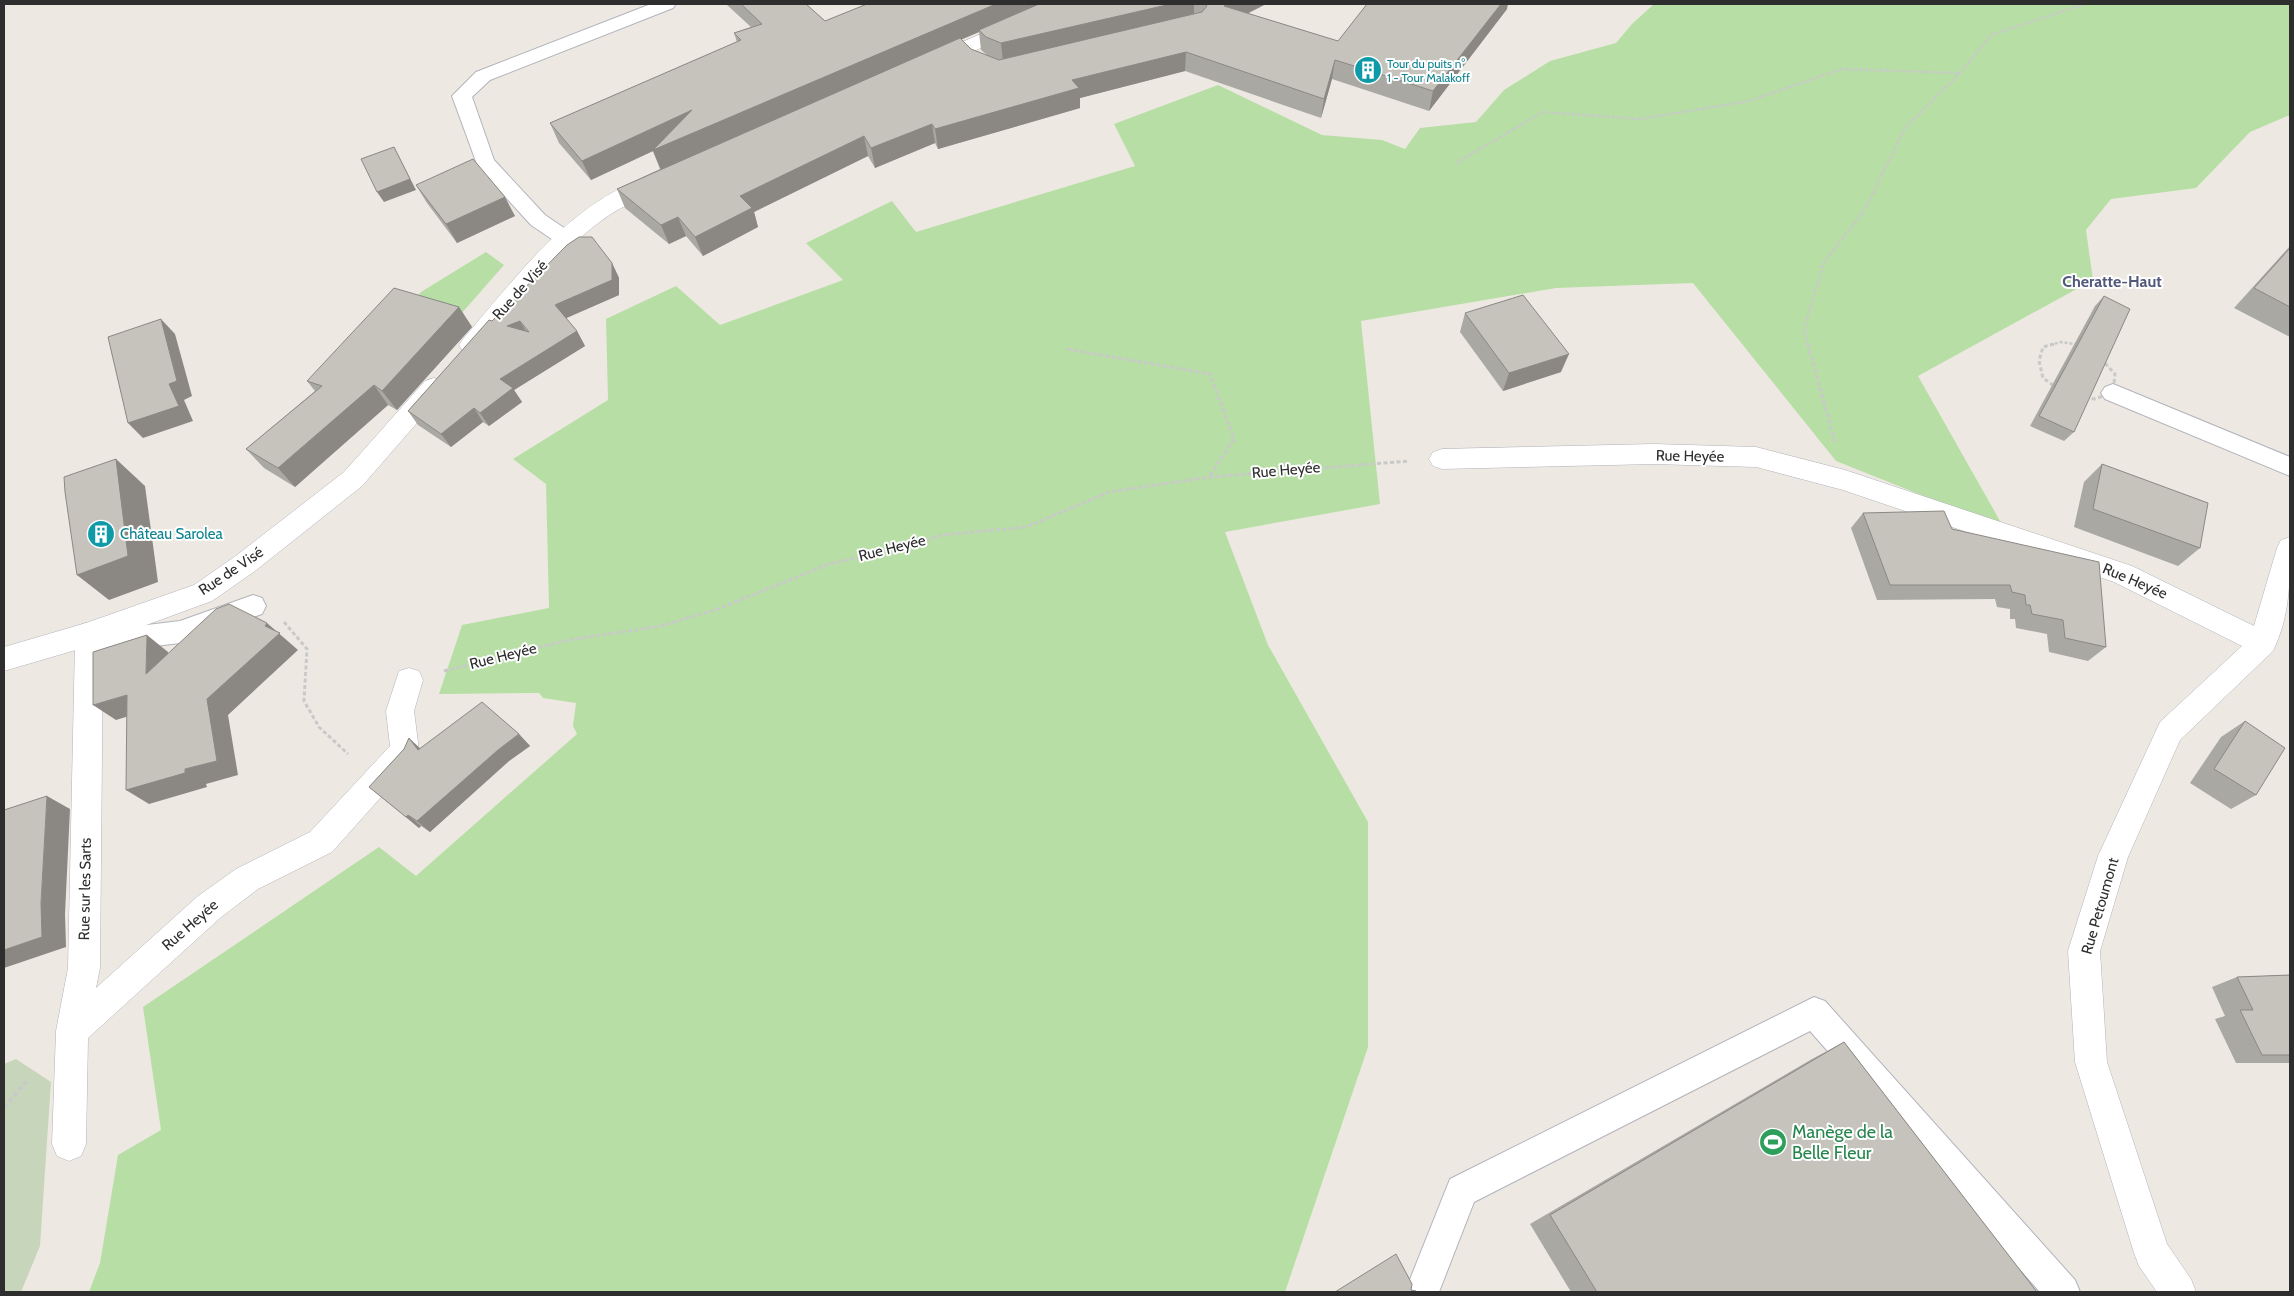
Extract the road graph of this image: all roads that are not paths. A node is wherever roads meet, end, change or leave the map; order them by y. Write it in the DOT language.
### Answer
graph roads {
  1 [pos="667,4"];
  2 [pos="1064,4"];
  3 [pos="912,71"];
  4 [pos="678,172"];
  5 [pos="566,238"];
  6 [pos="2113,393"];
  7 [pos="1442,459"];
  8 [pos="2290,467"];
  9 [pos="2290,548"];
  10 [pos="253,606"];
  11 [pos="87,639"];
  12 [pos="2263,643"];
  13 [pos="4,659"];
  14 [pos="409,680"];
  15 [pos="72,1031"];
  16 [pos="69,1144"];
  17 [pos="1422,1292"];
  18 [pos="2063,1292"];
  19 [pos="2178,1292"];
  1 -- 5 [label="lane"];
  2 -- 3 [label="street"];
  4 -- 5 [label="street, Rue de Visé"];
  5 -- 11 [label="street, Rue de Visé"];
  6 -- 8 [label="lane"];
  7 -- 12 [label="street, Rue Heyée"];
  9 -- 12 [label="street"];
  10 -- 11 [label="lane"];
  11 -- 13 [label="street, Rue de Visé"];
  11 -- 15 [label="street, Rue sur les Sarts"];
  12 -- 19 [label="street, Rue Petoumont"];
  14 -- 15 [label="street, Rue Heyée"];
  15 -- 16 [label="street, Rue sur les Sarts"];
  17 -- 18 [label="lane"];
}
